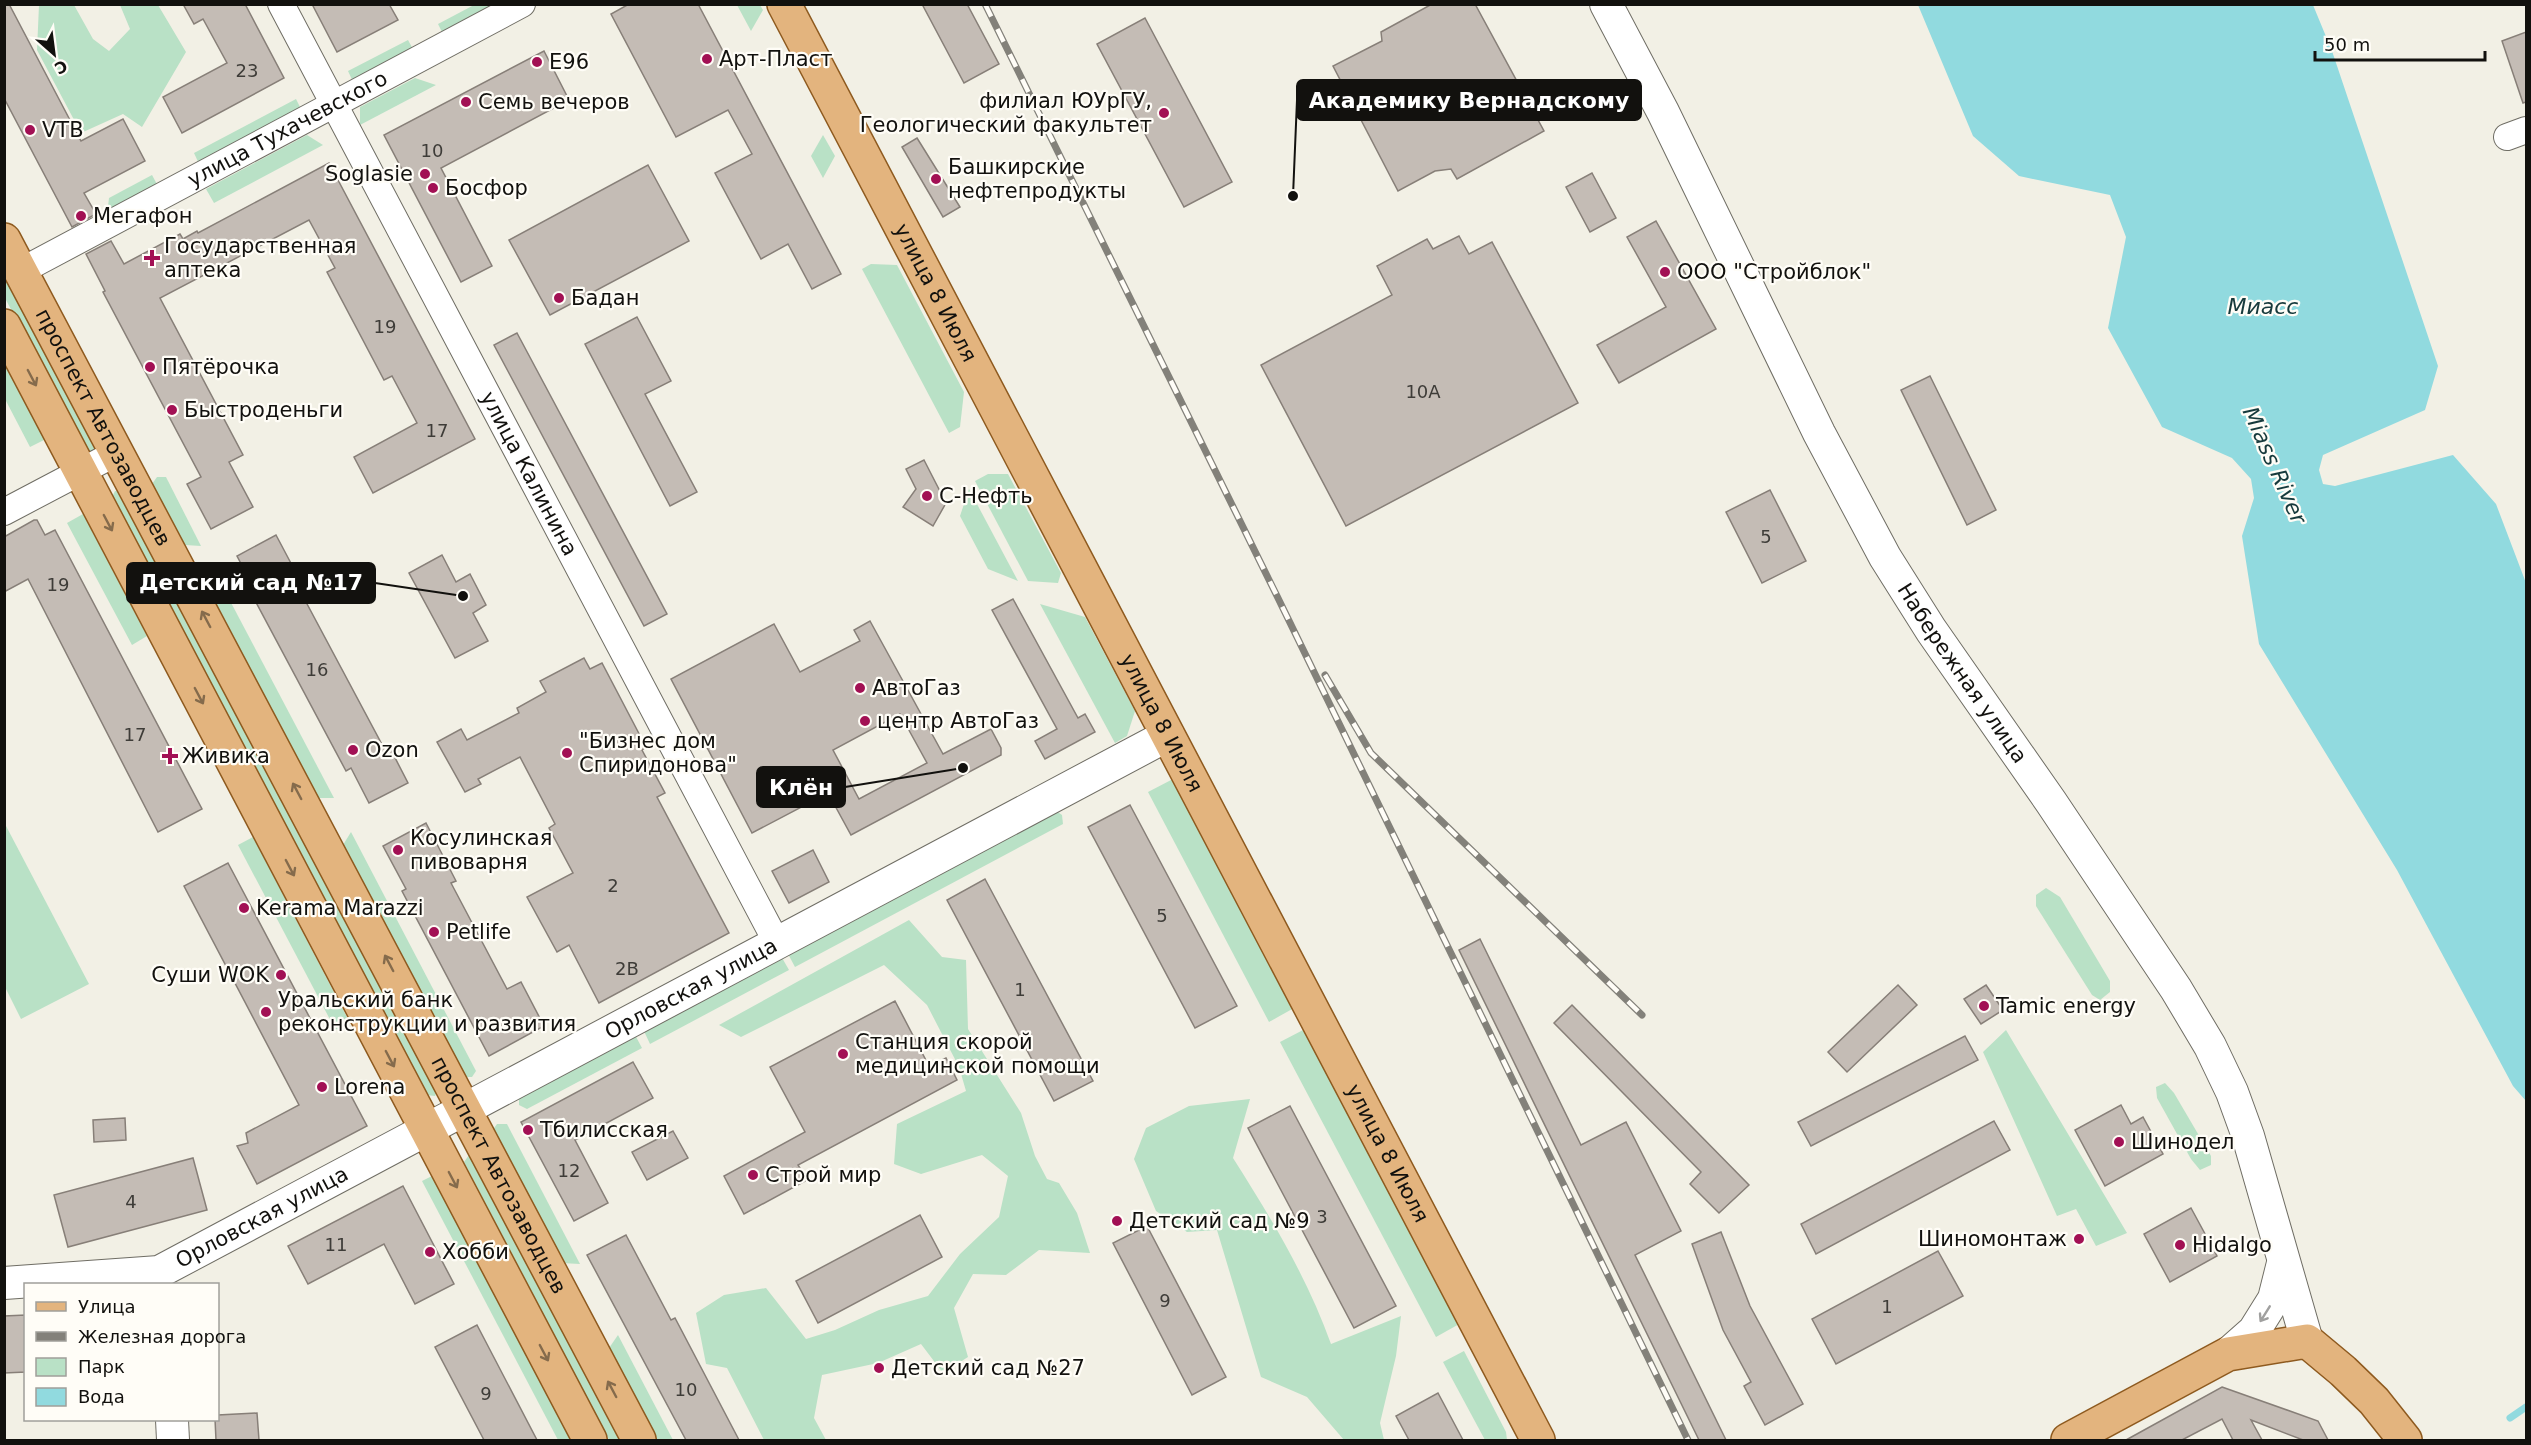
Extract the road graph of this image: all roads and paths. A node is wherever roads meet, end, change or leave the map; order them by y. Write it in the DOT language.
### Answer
graph roads {
  1 [pos="281,4"];
  2 [pos="522,4"];
  3 [pos="784,4"];
  4 [pos="1606,4"];
  5 [pos="334,105"];
  6 [pos="4,240"];
  7 [pos="21,271"];
  8 [pos="4,326"];
  9 [pos="118,452"];
  10 [pos="81,471"];
  11 [pos="4,512"];
  12 [pos="1167,735"];
  13 [pos="777,943"];
  14 [pos="465,1108"];
  15 [pos="426,1128"];
  16 [pos="2283,1263"];
  17 [pos="160,1278"];
  18 [pos="4,1283"];
  19 [pos="2307,1341"];
  20 [pos="2228,1354"];
  21 [pos="172,1421"];
  22 [pos="173,1440"];
  23 [pos="590,1440"];
  24 [pos="639,1440"];
  25 [pos="1538,1440"];
  26 [pos="2068,1440"];
  27 [pos="2405,1440"];
  1 -- 5 [label="street, улица Калинина"];
  2 -- 5 [label="street, улица Тухачевского"];
  3 -- 12 [label="main road, улица 8 Июля"];
  4 -- 16 [label="street, Набережная улица"];
  5 -- 7 [label="street, улица Тухачевского"];
  5 -- 13 [label="street, улица Калинина"];
  6 -- 7 [label="main road, проспект Автозаводцев"];
  7 -- 9 [label="main road, проспект Автозаводцев"];
  8 -- 10 [label="main road, проспект Автозаводцев, one-way"];
  9 -- 10 [label="street"];
  14 -- 9 [label="main road, проспект Автозаводцев, one-way"];
  10 -- 11 [label="street"];
  10 -- 15 [label="main road, проспект Автозаводцев, one-way"];
  12 -- 13 [label="street, Орловская улица"];
  12 -- 25 [label="main road, улица 8 Июля"];
  13 -- 14 [label="street, Орловская улица"];
  14 -- 15 [label="street, Орловская улица"];
  24 -- 14 [label="main road, проспект Автозаводцев, one-way"];
  15 -- 17 [label="street, Орловская улица"];
  15 -- 23 [label="main road, проспект Автозаводцев, one-way"];
  16 -- 19 [label="street, Набережная улица"];
  16 -- 20 [label="street, one-way"];
  17 -- 18 [label="street, Орловская улица"];
  19 -- 20 [label="main road"];
  19 -- 27 [label="main road"];
  20 -- 26 [label="main road"];
  21 -- 22 [label="street"];
}
